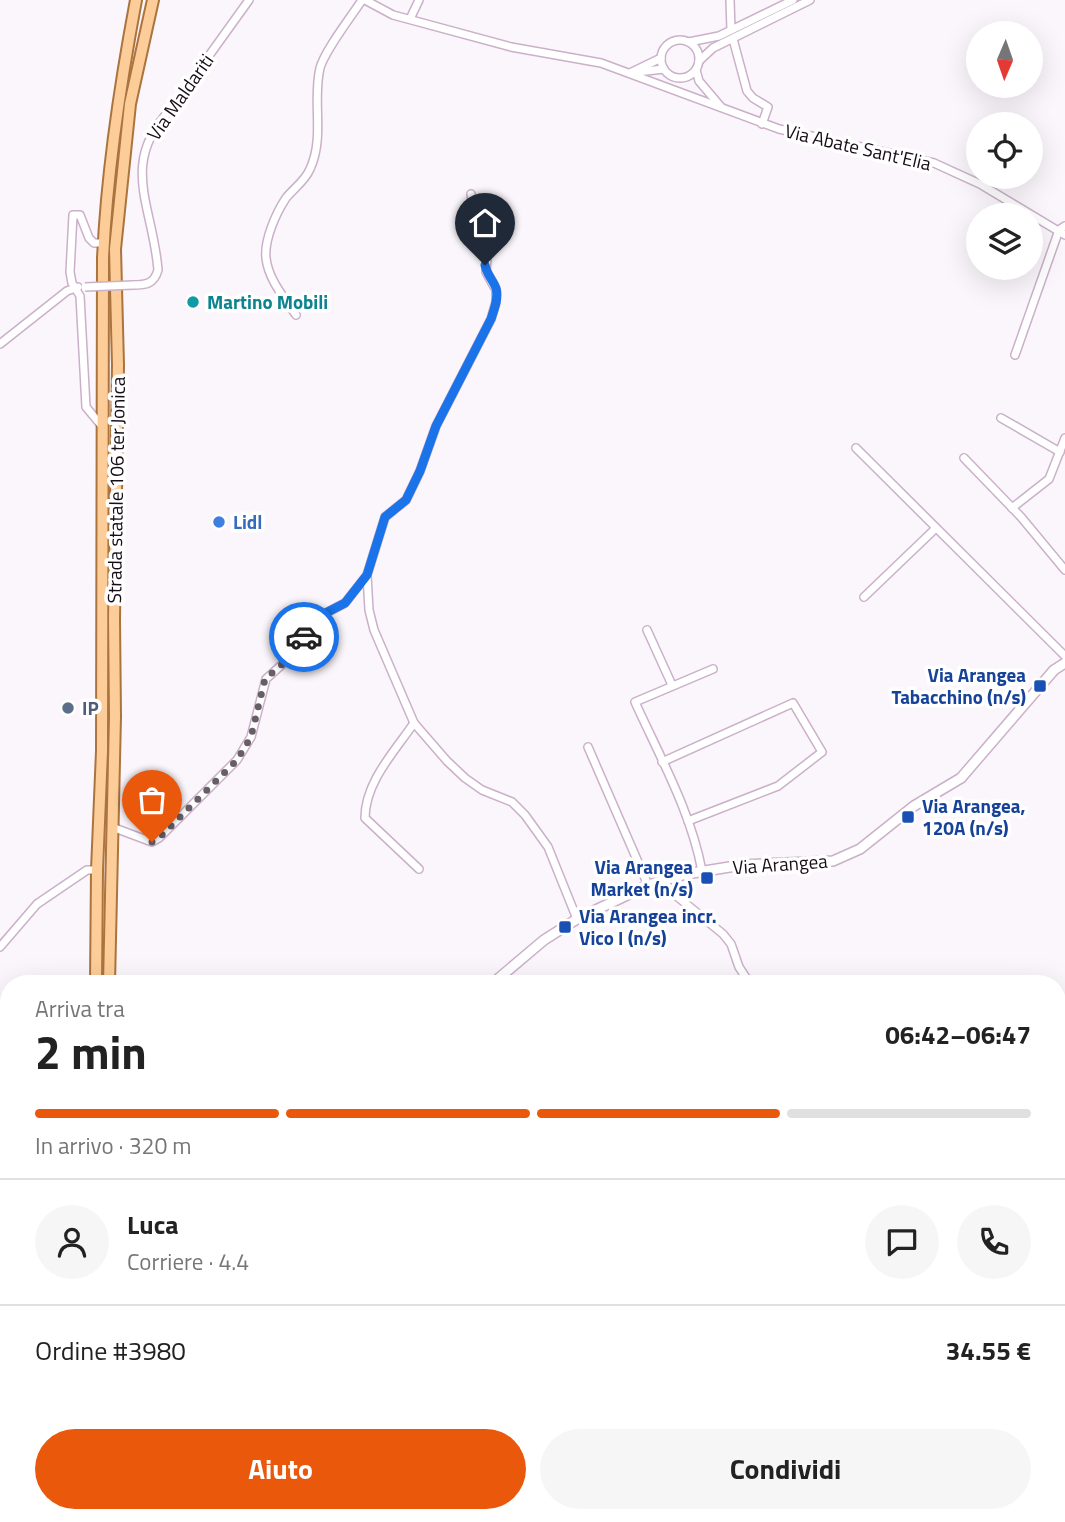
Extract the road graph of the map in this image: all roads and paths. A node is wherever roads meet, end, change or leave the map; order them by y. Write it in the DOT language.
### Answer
graph roads {
  1 [pos="136,0"];
  2 [pos="153,0"];
  3 [pos="249,0"];
  4 [pos="364,0"];
  5 [pos="419,0"];
  6 [pos="730,0"];
  7 [pos="793,0"];
  8 [pos="810,0"];
  9 [pos="410,19"];
  10 [pos="732,34"];
  11 [pos="689,42"];
  12 [pos="661,58"];
  13 [pos="699,61"];
  14 [pos="664,69"];
  15 [pos="696,70"];
  16 [pos="630,73"];
  17 [pos="687,76"];
  18 [pos="699,81"];
  19 [pos="722,108"];
  20 [pos="762,124"];
  21 [pos="471,194"];
  22 [pos="1063,230"];
  23 [pos="104,243"];
  24 [pos="75,287"];
  25 [pos="296,315"];
  26 [pos="0,344"];
  27 [pos="1015,355"];
  28 [pos="1001,418"];
  29 [pos="102,425"];
  30 [pos="1065,440"];
  31 [pos="856,447"];
  32 [pos="1060,452"];
  33 [pos="964,458"];
  34 [pos="1012,508"];
  35 [pos="936,527"];
  36 [pos="1065,570"];
  37 [pos="367,575"];
  38 [pos="863,597"];
  39 [pos="647,629"];
  40 [pos="1065,656"];
  41 [pos="1065,663"];
  42 [pos="713,668"];
  43 [pos="672,685"];
  44 [pos="414,723"];
  45 [pos="587,747"];
  46 [pos="662,762"];
  47 [pos="688,821"];
  48 [pos="112,827"];
  49 [pos="419,869"];
  50 [pos="97,870"];
  51 [pos="702,871"];
  52 [pos="662,880"];
  53 [pos="648,885"];
  54 [pos="577,919"];
  55 [pos="0,947"];
  56 [pos="96,975"];
  57 [pos="109,975"];
  58 [pos="503,975"];
  59 [pos="744,975"];
  1 -- 23 [label="main road, Strada statale 106 ter Jonica"];
  2 -- 48 [label="main road, Strada statale 106 ter Jonica"];
  3 -- 24 [label="street, Via Maldariti, bridge"];
  4 -- 9 [label="street, Via Abate Sant'Elia"];
  4 -- 25 [label="street"];
  5 -- 9 [label="street"];
  6 -- 10 [label="street"];
  7 -- 10 [label="street"];
  8 -- 10 [label="street"];
  9 -- 16 [label="street, Via Abate Sant'Elia"];
  10 -- 11 [label="street"];
  10 -- 13 [label="street"];
  10 -- 20 [label="street"];
  11 -- 12 [label="street"];
  11 -- 13 [label="street"];
  12 -- 14 [label="street"];
  12 -- 16 [label="street"];
  13 -- 15 [label="street"];
  14 -- 16 [label="street, Via Abate Sant'Elia"];
  14 -- 17 [label="street"];
  15 -- 17 [label="street"];
  15 -- 18 [label="street, Via Abate Sant'Elia"];
  16 -- 19 [label="street, Via Abate Sant'Elia"];
  17 -- 18 [label="street, Via Abate Sant'Elia"];
  18 -- 19 [label="street, Via Abate Sant'Elia"];
  19 -- 20 [label="street, Via Abate Sant'Elia"];
  20 -- 22 [label="street, Via Abate Sant'Elia"];
  21 -- 37 [label="street"];
  22 -- 27 [label="street"];
  23 -- 24 [label="street"];
  23 -- 29 [label="main road, Strada statale 106 ter Jonica"];
  24 -- 26 [label="street"];
  24 -- 29 [label="street"];
  28 -- 32 [label="street"];
  29 -- 50 [label="main road, Strada statale 106 ter Jonica"];
  30 -- 32 [label="street"];
  31 -- 35 [label="street"];
  32 -- 34 [label="street"];
  33 -- 34 [label="street"];
  34 -- 36 [label="street"];
  35 -- 38 [label="street"];
  35 -- 40 [label="street"];
  37 -- 44 [label="street"];
  37 -- 48 [label="street"];
  39 -- 43 [label="street"];
  41 -- 51 [label="street, Via Arangea"];
  42 -- 43 [label="street"];
  43 -- 46 [label="street"];
  44 -- 49 [label="street"];
  44 -- 54 [label="street"];
  45 -- 53 [label="street"];
  46 -- 47 [label="street"];
  46 -- 47 [label="street"];
  47 -- 51 [label="street"];
  48 -- 57 [label="main road, Strada statale 106 ter Jonica"];
  50 -- 55 [label="street"];
  50 -- 56 [label="main road, Strada statale 106 ter Jonica"];
  51 -- 52 [label="street, Via Arangea"];
  52 -- 53 [label="street, Via Arangea"];
  52 -- 59 [label="street"];
  53 -- 54 [label="street, Via Arangea"];
  54 -- 58 [label="street, Via Arangea"];
}
